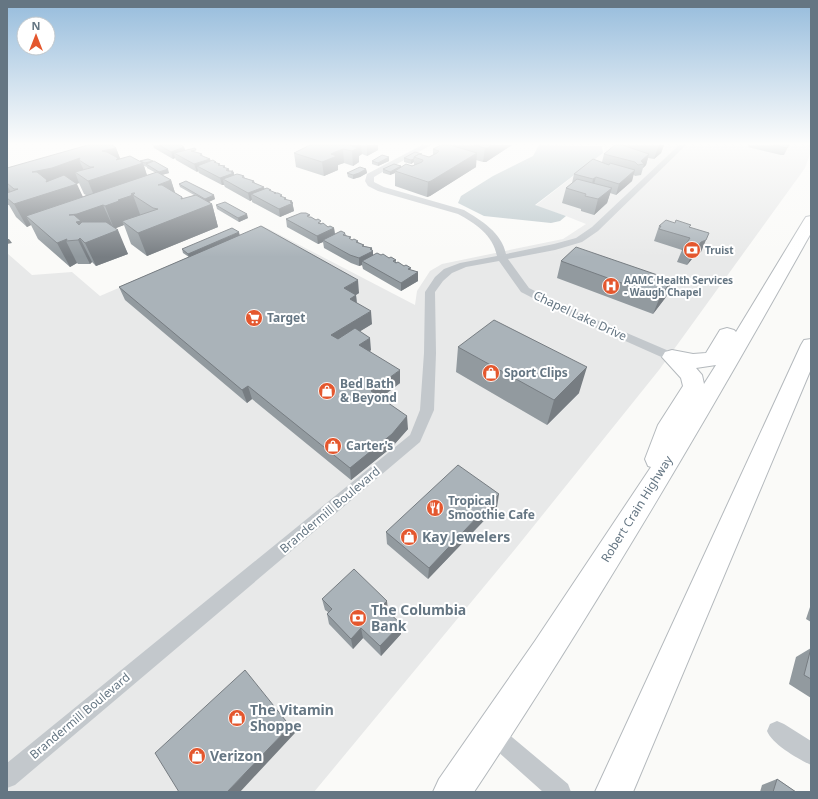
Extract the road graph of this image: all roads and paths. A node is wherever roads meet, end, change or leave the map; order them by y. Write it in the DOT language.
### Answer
graph roads {
  1 [pos="370,182"];
  2 [pos="644,182"];
  3 [pos="811,220"];
  4 [pos="502,258"];
  5 [pos="789,258"];
  6 [pos="811,344"];
  7 [pos="672,357"];
  8 [pos="637,512"];
  9 [pos="777,731"];
  10 [pos="493,734"];
  11 [pos="811,754"];
  12 [pos="7,777"];
  13 [pos="452,792"];
  14 [pos="560,792"];
  15 [pos="614,792"];
  1 -- 4 [label="street, Chapel Lake Drive"];
  2 -- 4 [label="street, Brandermill Boulevard"];
  3 -- 5 [label="highway, Robert Crain Highway"];
  4 -- 7 [label="street, Chapel Lake Drive"];
  4 -- 12 [label="street, Brandermill Boulevard"];
  5 -- 7 [label="highway"];
  5 -- 8 [label="highway, Robert Crain Highway"];
  6 -- 15 [label="highway"];
  7 -- 8 [label="highway"];
  8 -- 10 [label="highway, Robert Crain Highway"];
  9 -- 11 [label="street"];
  10 -- 13 [label="highway, Robert Crain Highway"];
  10 -- 14 [label="street"];
}
